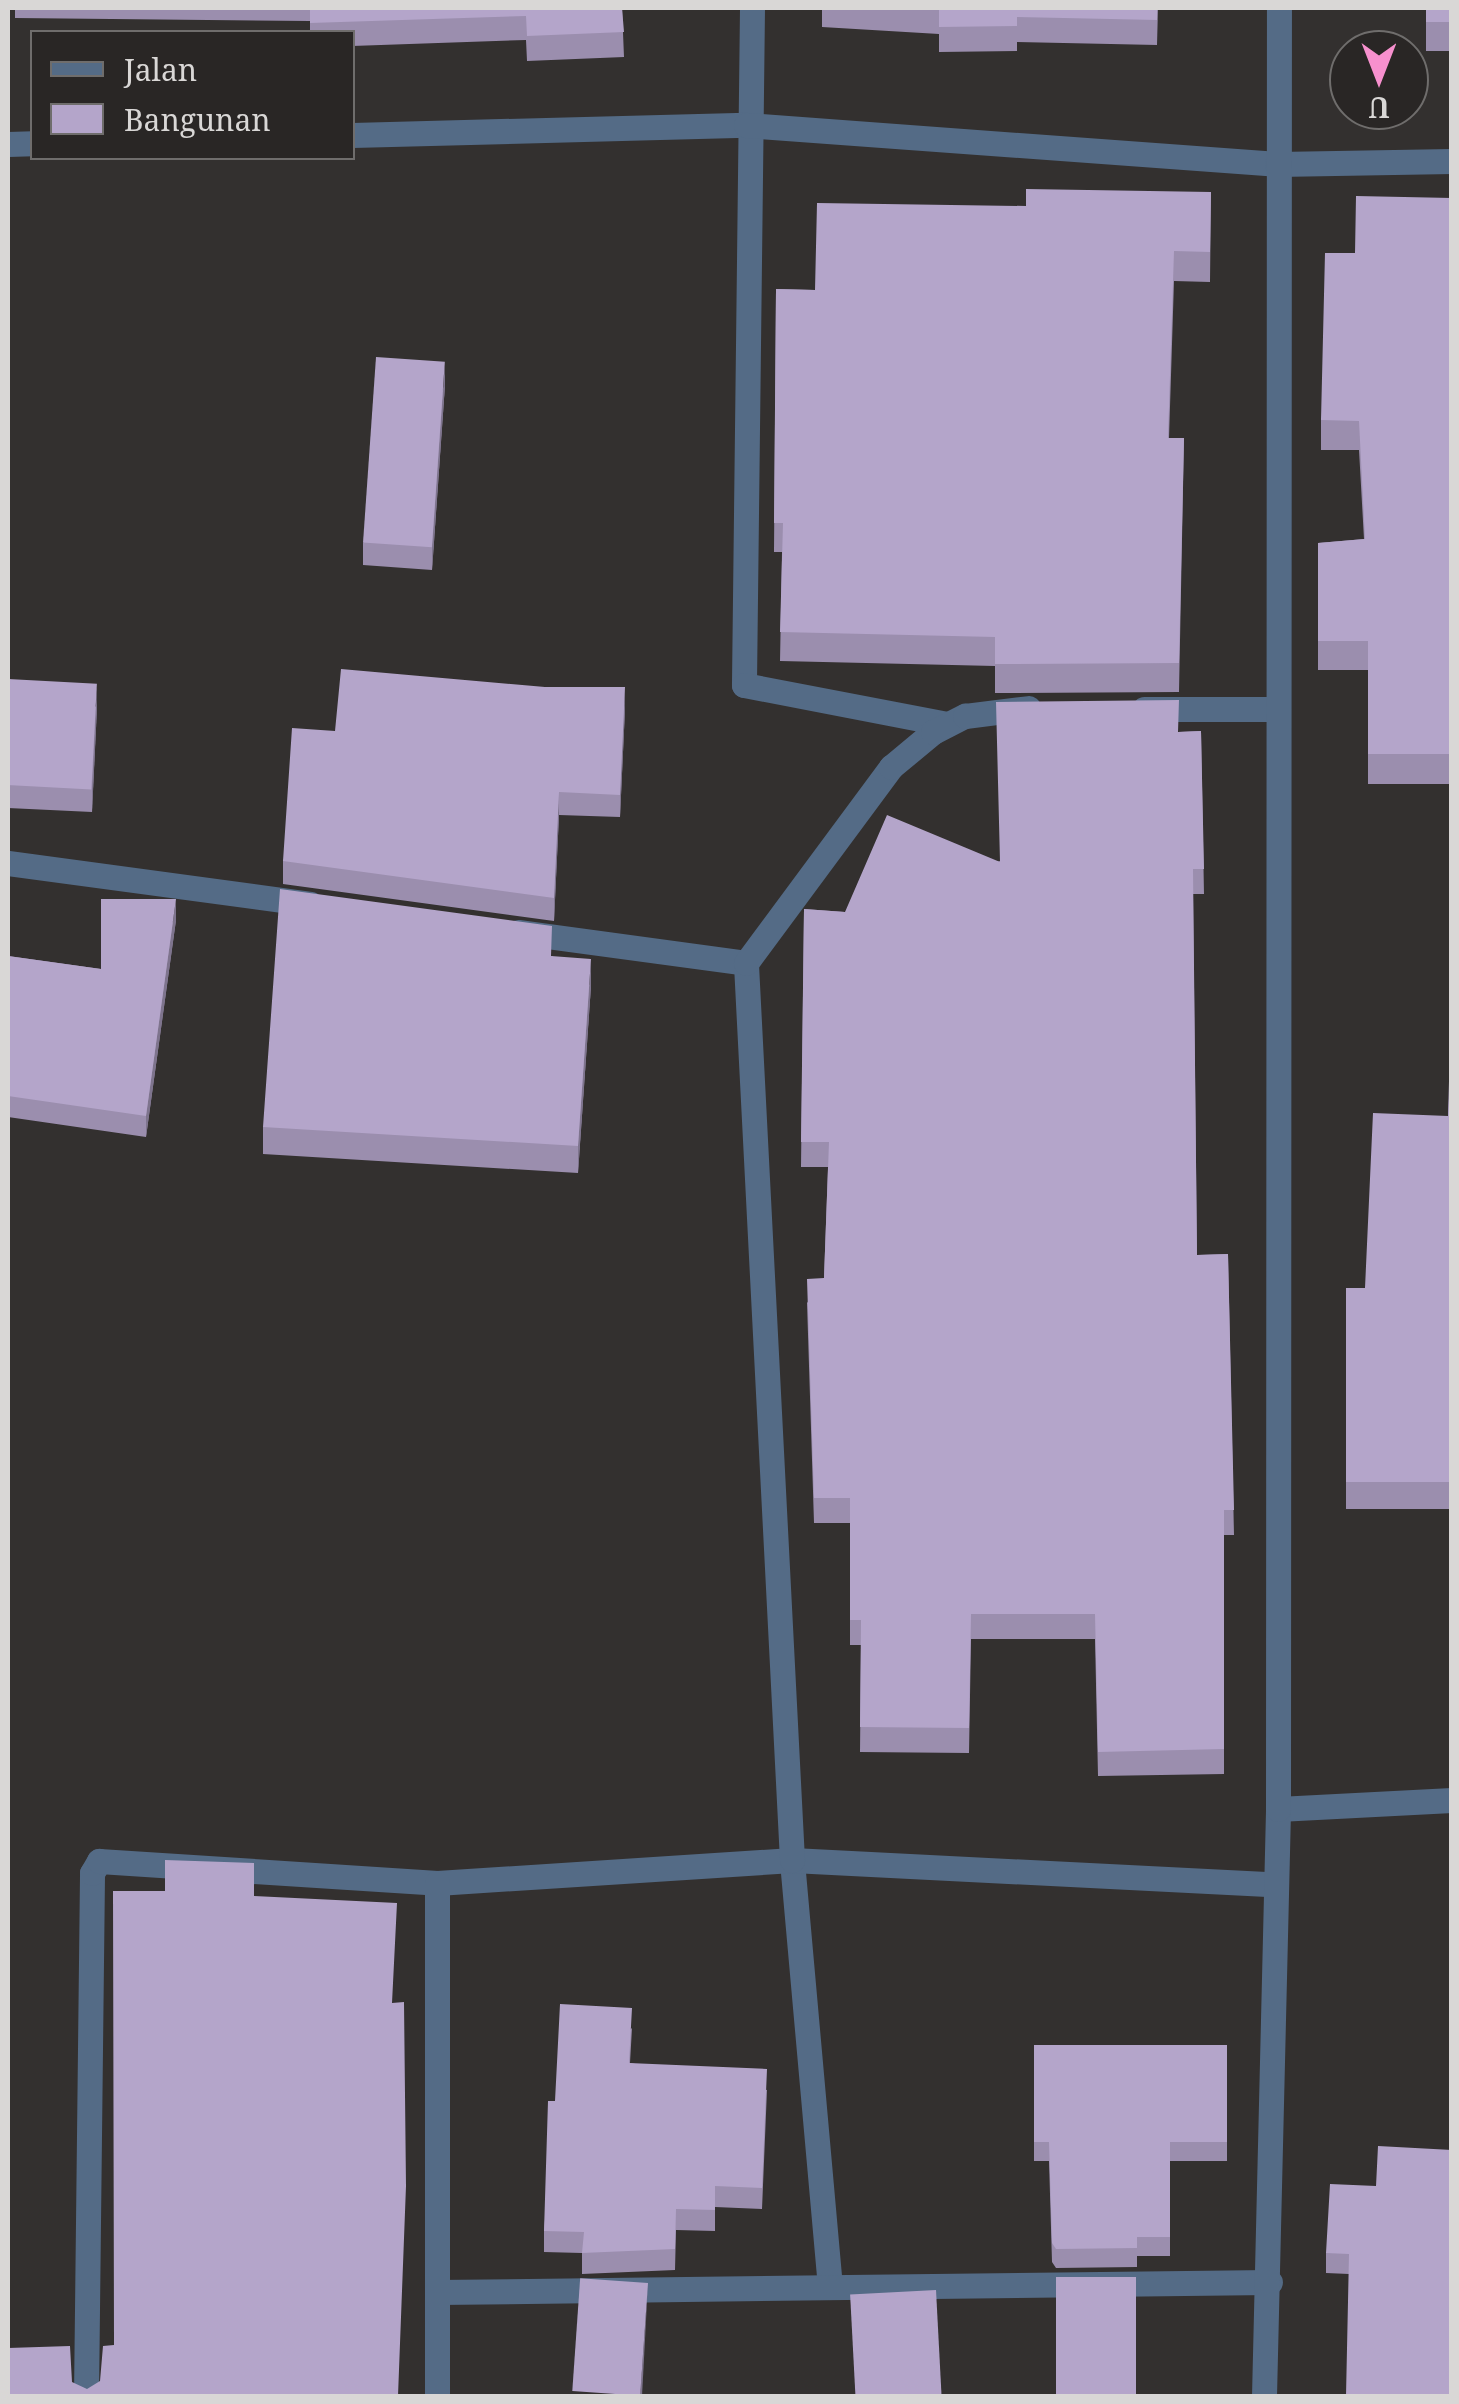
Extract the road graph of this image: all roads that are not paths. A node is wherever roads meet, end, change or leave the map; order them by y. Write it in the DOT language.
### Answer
graph roads {
  1 [pos="752,8"];
  2 [pos="1279,8"];
  3 [pos="746,124"];
  4 [pos="355,135"];
  5 [pos="1452,162"];
  6 [pos="1276,164"];
  7 [pos="1062,708"];
  8 [pos="1121,709"];
  9 [pos="1278,710"];
  10 [pos="947,724"];
  11 [pos="8,863"];
  12 [pos="338,908"];
  13 [pos="494,929"];
  14 [pos="746,963"];
  15 [pos="1452,1800"];
  16 [pos="1278,1809"];
  17 [pos="792,1860"];
  18 [pos="438,1883"];
  19 [pos="1274,1884"];
  20 [pos="1270,2282"];
  21 [pos="830,2287"];
  22 [pos="438,2292"];
  23 [pos="86,2396"];
  24 [pos="437,2396"];
  25 [pos="1264,2396"];
  1 -- 3 [label="street"];
  2 -- 6 [label="street"];
  3 -- 4 [label="street"];
  3 -- 6 [label="street"];
  3 -- 10 [label="street"];
  5 -- 6 [label="street"];
  6 -- 9 [label="street"];
  7 -- 10 [label="street"];
  8 -- 9 [label="street"];
  9 -- 16 [label="street"];
  10 -- 14 [label="street"];
  11 -- 12 [label="street"];
  13 -- 14 [label="street"];
  14 -- 17 [label="street"];
  15 -- 16 [label="street"];
  16 -- 19 [label="street"];
  17 -- 18 [label="street"];
  17 -- 19 [label="street"];
  17 -- 21 [label="street"];
  18 -- 22 [label="street"];
  18 -- 23 [label="street"];
  19 -- 20 [label="street"];
  20 -- 21 [label="street"];
  20 -- 25 [label="street"];
  21 -- 22 [label="street"];
  22 -- 24 [label="street"];
}
